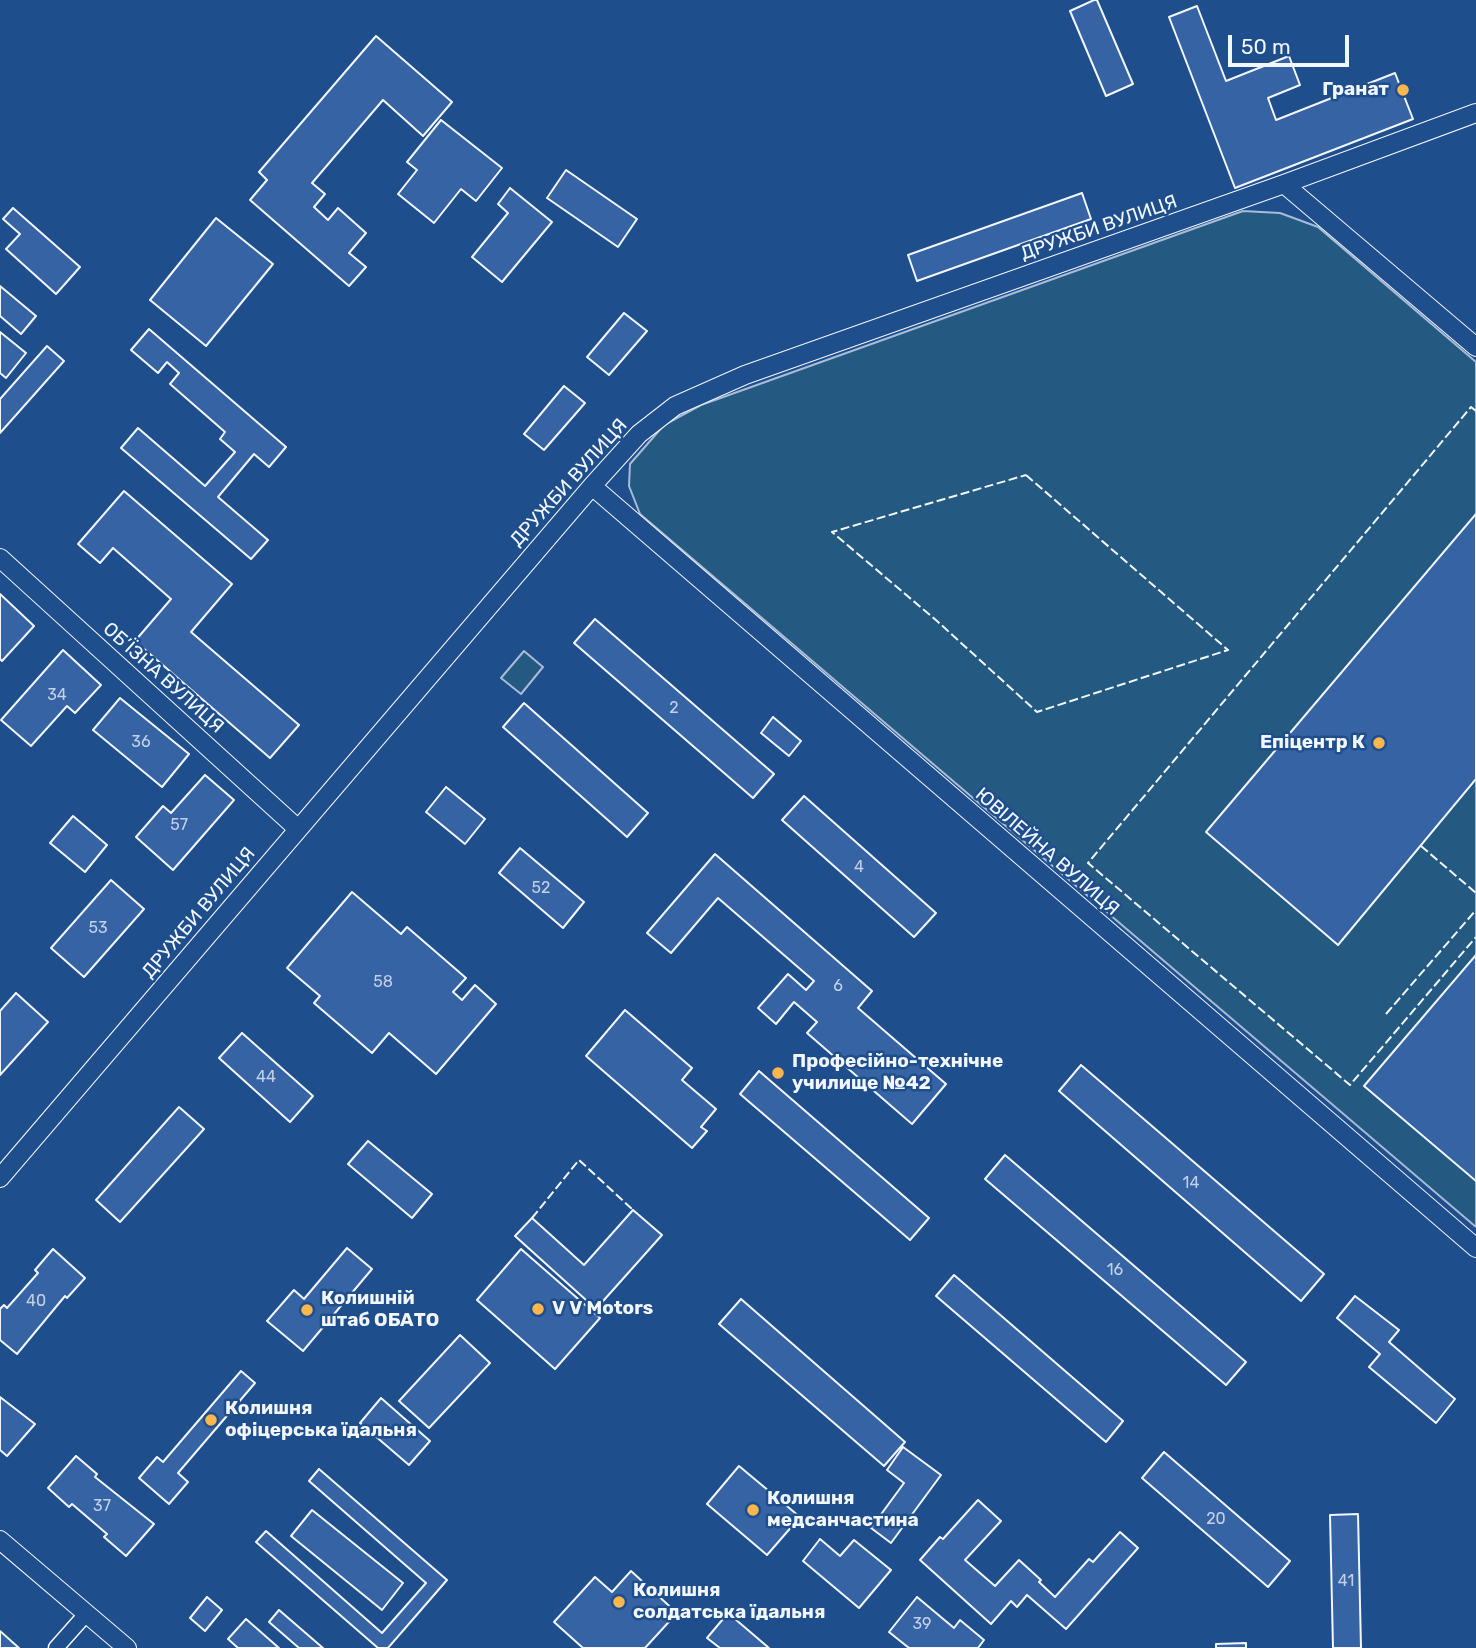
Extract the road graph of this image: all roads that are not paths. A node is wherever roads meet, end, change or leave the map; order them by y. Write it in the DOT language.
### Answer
graph roads {
  1 [pos="1476,113"];
  2 [pos="1284,184"];
  3 [pos="1476,348"];
  4 [pos="592,486"];
  5 [pos="0,558"];
  6 [pos="298,829"];
  7 [pos="0,1178"];
  8 [pos="1476,1248"];
  9 [pos="0,1540"];
  10 [pos="86,1613"];
  11 [pos="56,1648"];
  12 [pos="127,1648"];
  1 -- 2 [label="street, ДРУЖБИ ВУЛИЦЯ"];
  2 -- 3 [label="street"];
  2 -- 4 [label="street, ДРУЖБИ ВУЛИЦЯ"];
  4 -- 6 [label="street, ДРУЖБИ ВУЛИЦЯ"];
  4 -- 8 [label="street, ЮВІЛЕЙНА ВУЛИЦЯ"];
  5 -- 6 [label="street, ОБ’ЇЗНА ВУЛИЦЯ"];
  6 -- 7 [label="street, ДРУЖБИ ВУЛИЦЯ"];
  9 -- 10 [label="street"];
  10 -- 11 [label="street"];
  10 -- 12 [label="street"];
}
